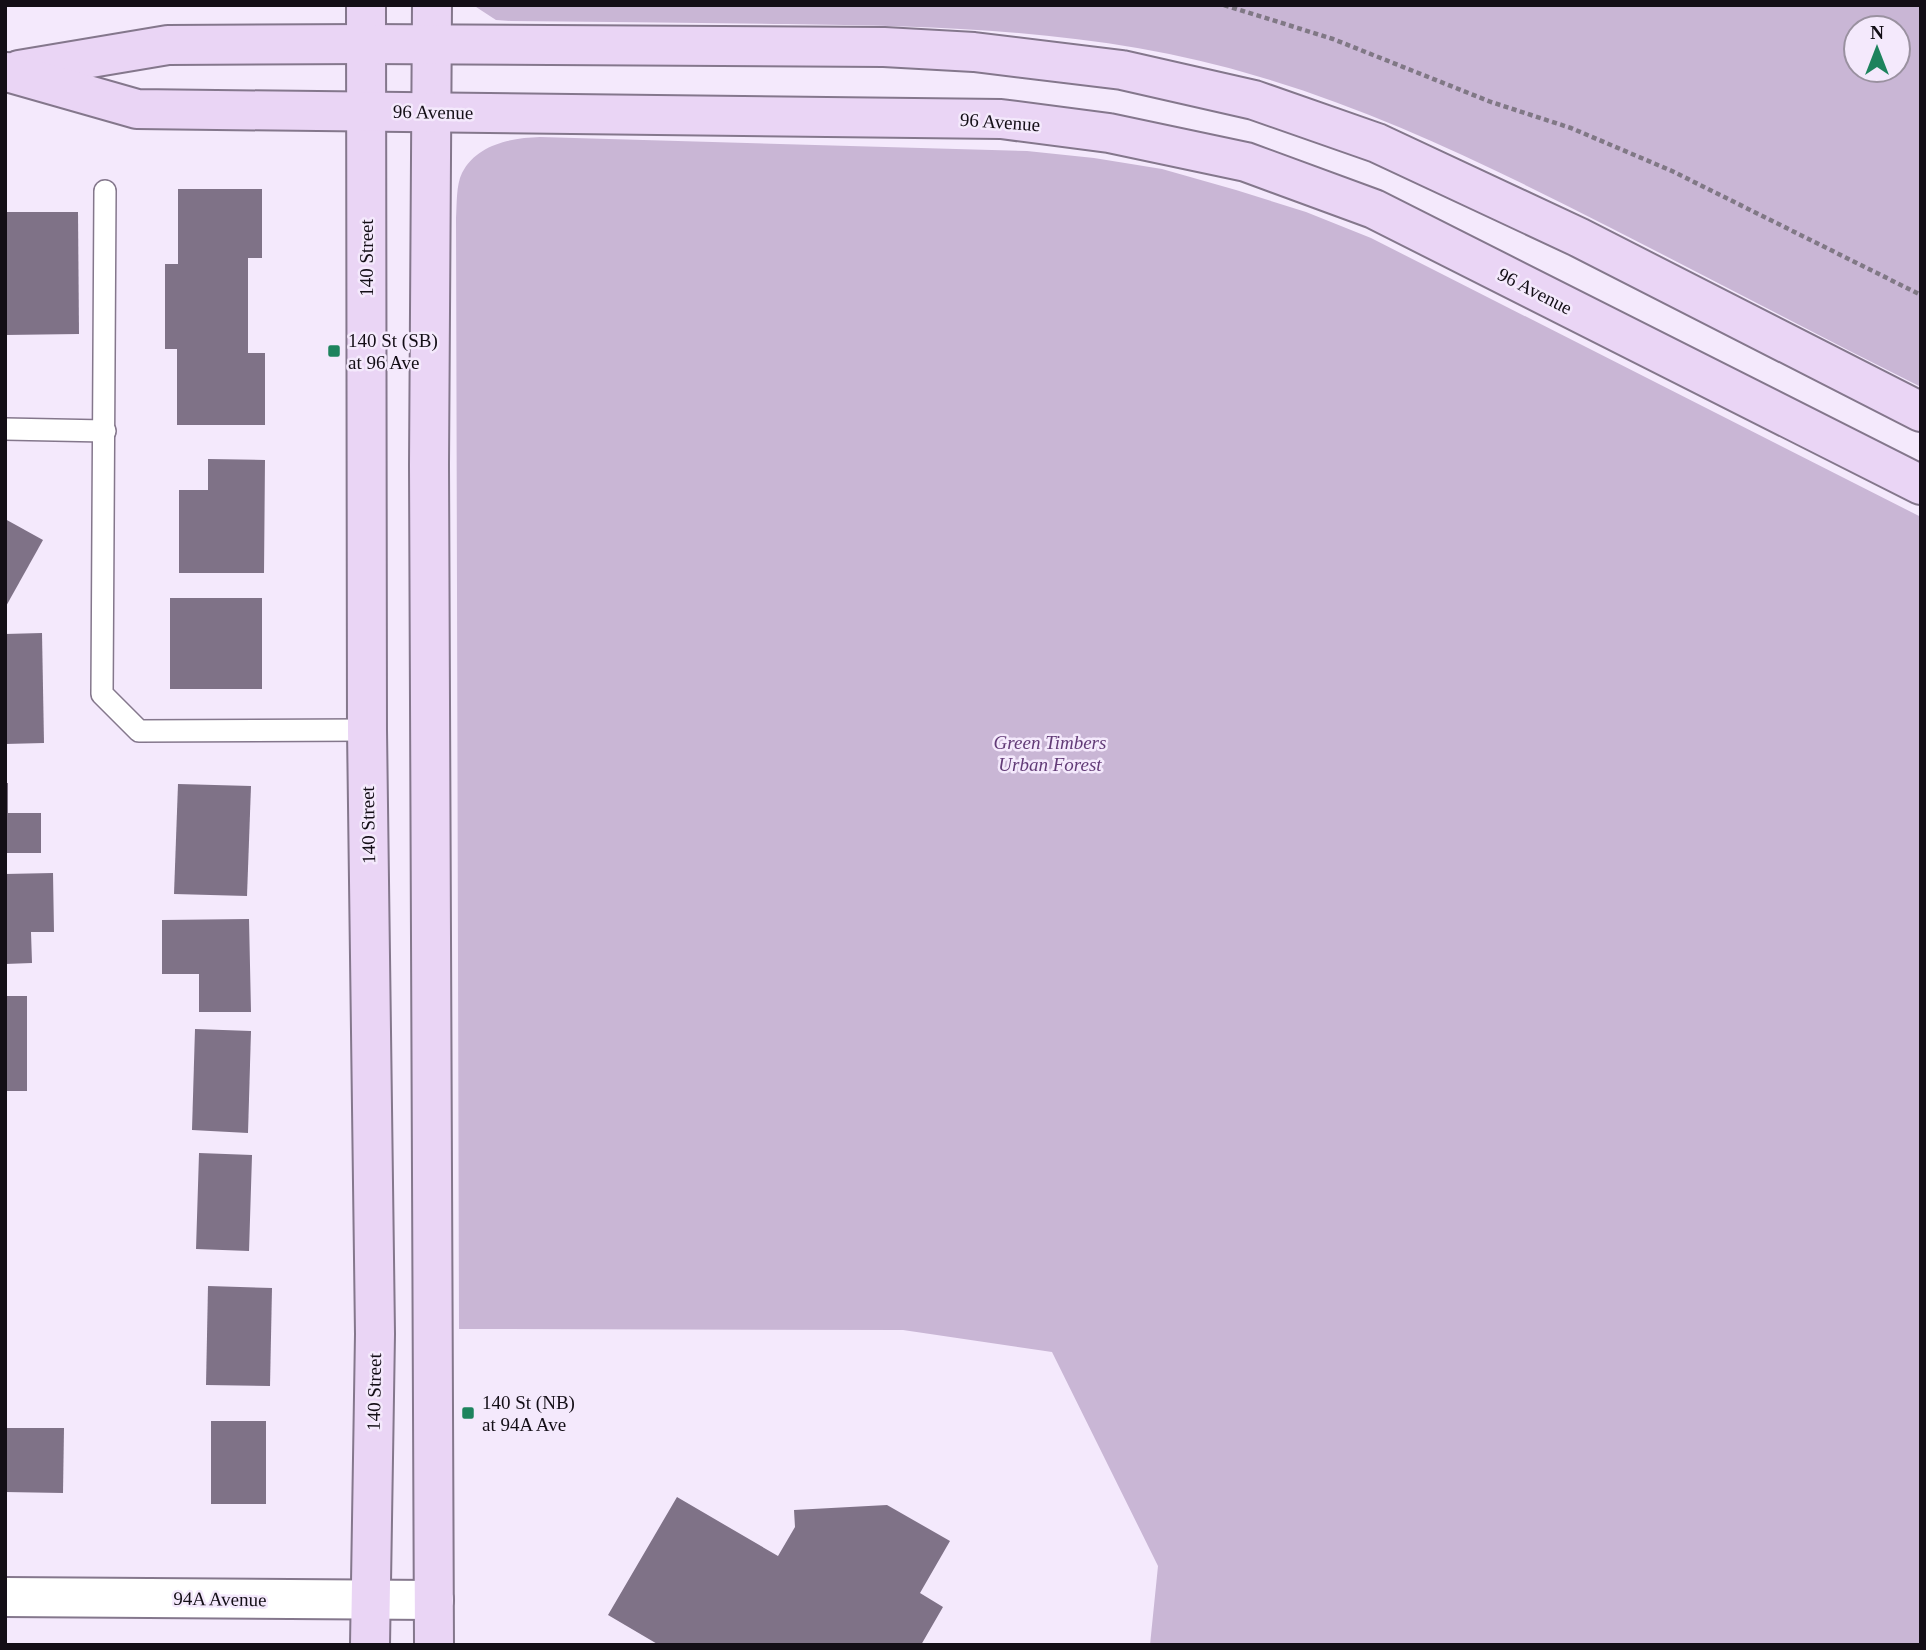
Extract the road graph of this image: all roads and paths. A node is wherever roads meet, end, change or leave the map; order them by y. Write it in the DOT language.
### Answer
graph roads {
  1 [pos="366,5"];
  2 [pos="432,5"];
  3 [pos="1224,5"];
  4 [pos="366,44"];
  5 [pos="431,45"];
  6 [pos="6,72"];
  7 [pos="366,110"];
  8 [pos="431,112"];
  9 [pos="104,191"];
  10 [pos="1921,295"];
  11 [pos="1921,412"];
  12 [pos="5,429"];
  13 [pos="104,431"];
  14 [pos="1921,485"];
  15 [pos="367,730"];
  16 [pos="5,1597"];
  17 [pos="434,1600"];
  18 [pos="370,1601"];
  19 [pos="370,1645"];
  20 [pos="434,1645"];
  1 -- 4 [label="main road, 140 Street"];
  2 -- 5 [label="main road"];
  3 -- 10 [label="path"];
  4 -- 5 [label="main road, 96 Avenue"];
  4 -- 6 [label="main road, 96 Avenue"];
  4 -- 7 [label="main road, 140 Street"];
  5 -- 8 [label="main road"];
  5 -- 11 [label="main road, 96 Avenue"];
  6 -- 7 [label="main road, 96 Avenue"];
  7 -- 8 [label="main road, 96 Avenue"];
  7 -- 15 [label="main road, 140 Street"];
  8 -- 14 [label="main road, 96 Avenue"];
  8 -- 17 [label="main road"];
  9 -- 13 [label="lane"];
  12 -- 13 [label="lane"];
  13 -- 15 [label="lane"];
  15 -- 18 [label="main road, 140 Street"];
  16 -- 18 [label="street, 94A Avenue"];
  17 -- 18 [label="street, 94A Avenue"];
  17 -- 20 [label="main road"];
  18 -- 19 [label="main road, 140 Street"];
}
